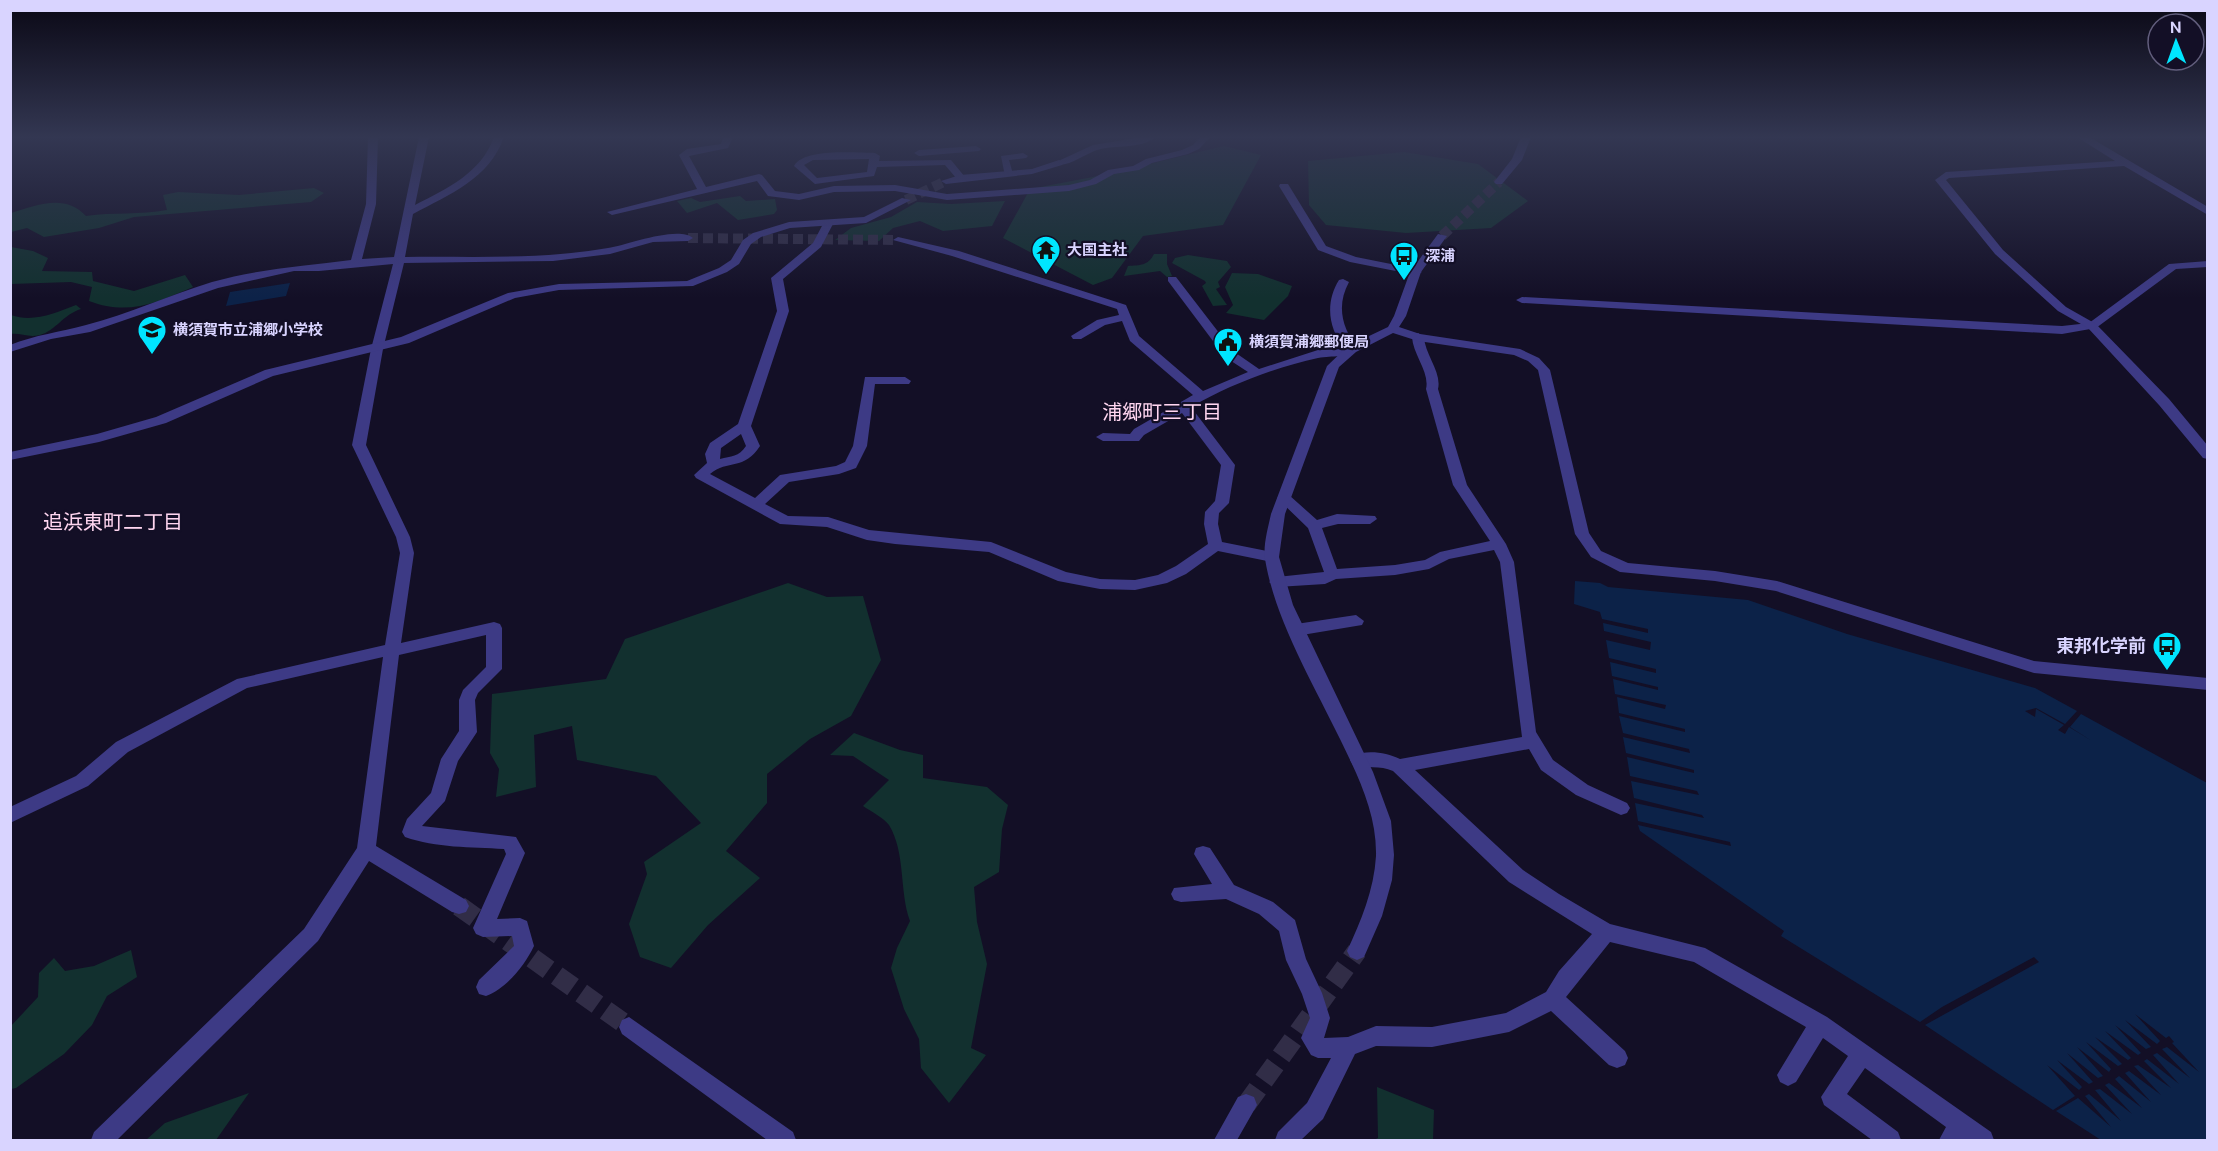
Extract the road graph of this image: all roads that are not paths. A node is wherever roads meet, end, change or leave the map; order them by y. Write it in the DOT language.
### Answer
graph roads {
  1 [pos="371,191"];
  2 [pos="413,191"];
  3 [pos="448,191"];
  4 [pos="703,191"];
  5 [pos="769,191"];
  6 [pos="835,191"];
  7 [pos="911,191"];
  8 [pos="1032,191"];
  9 [pos="1286,191"];
  10 [pos="1949,191"];
  11 [pos="2172,191"];
  12 [pos="906,200"];
  13 [pos="612,212"];
  14 [pos="2208,212"];
  15 [pos="408,213"];
  16 [pos="828,224"];
  17 [pos="1442,236"];
  18 [pos="688,238"];
  19 [pos="898,240"];
  20 [pos="399,260"];
  21 [pos="356,263"];
  22 [pos="2208,264"];
  23 [pos="1416,272"];
  24 [pos="1172,279"];
  25 [pos="1343,282"];
  26 [pos="1522,300"];
  27 [pos="1125,317"];
  28 [pos="2092,326"];
  29 [pos="1392,329"];
  30 [pos="1077,336"];
  31 [pos="1418,337"];
  32 [pos="10,349"];
  33 [pos="377,349"];
  34 [pos="1350,350"];
  35 [pos="1257,373"];
  36 [pos="905,381"];
  37 [pos="1201,396"];
  38 [pos="1185,408"];
  39 [pos="744,426"];
  40 [pos="1103,437"];
  41 [pos="2208,455"];
  42 [pos="10,456"];
  43 [pos="714,465"];
  44 [pos="1284,498"];
  45 [pos="758,504"];
  46 [pos="1370,519"];
  47 [pos="1314,526"];
  48 [pos="1499,544"];
  49 [pos="1216,546"];
  50 [pos="1272,556"];
  51 [pos="1332,574"];
  52 [pos="1277,582"];
  53 [pos="1356,621"];
  54 [pos="1296,630"];
  55 [pos="392,650"];
  56 [pos="2208,684"];
  57 [pos="1533,742"];
  58 [pos="1359,760"];
  59 [pos="1399,766"];
  60 [pos="1621,808"];
  61 [pos="10,816"];
  62 [pos="366,850"];
  63 [pos="1203,854"];
  64 [pos="1227,891"];
  65 [pos="1181,894"];
  66 [pos="459,906"];
  67 [pos="1606,932"];
  68 [pos="1358,951"];
  69 [pos="486,987"];
  70 [pos="1553,999"];
  71 [pos="1820,1024"];
  72 [pos="629,1028"];
  73 [pos="1348,1047"];
  74 [pos="1862,1054"];
  75 [pos="1617,1058"];
  76 [pos="1788,1075"];
  77 [pos="1246,1105"];
  78 [pos="1955,1132"];
  79 [pos="102,1140"];
  80 [pos="785,1140"];
  81 [pos="1225,1140"];
  82 [pos="1286,1140"];
  83 [pos="1890,1140"];
  84 [pos="1983,1140"];
  1 -- 21 [label="street"];
  2 -- 15 [label="street"];
  3 -- 15 [label="street"];
  4 -- 13 [label="street"];
  5 -- 6 [label="street"];
  7 -- 8 [label="street"];
  9 -- 23 [label="street"];
  10 -- 28 [label="street"];
  11 -- 14 [label="street"];
  12 -- 16 [label="street"];
  15 -- 20 [label="street"];
  16 -- 33 [label="street"];
  16 -- 39 [label="street"];
  17 -- 23 [label="street"];
  18 -- 20 [label="street"];
  19 -- 27 [label="street"];
  20 -- 21 [label="street"];
  20 -- 33 [label="street"];
  21 -- 32 [label="street"];
  22 -- 28 [label="street"];
  23 -- 29 [label="street"];
  24 -- 35 [label="street"];
  25 -- 34 [label="street"];
  26 -- 28 [label="street"];
  27 -- 30 [label="street"];
  27 -- 37 [label="street"];
  28 -- 41 [label="street"];
  29 -- 31 [label="street"];
  29 -- 34 [label="street"];
  31 -- 48 [label="street"];
  31 -- 56 [label="street"];
  33 -- 42 [label="street"];
  33 -- 55 [label="street"];
  34 -- 35 [label="street"];
  34 -- 44 [label="street"];
  35 -- 37 [label="street"];
  36 -- 45 [label="street"];
  37 -- 38 [label="street"];
  38 -- 40 [label="street"];
  38 -- 49 [label="street"];
  39 -- 43 [label="street"];
  39 -- 43 [label="street"];
  43 -- 45 [label="street"];
  44 -- 47 [label="street"];
  44 -- 50 [label="street"];
  45 -- 49 [label="street"];
  46 -- 47 [label="street"];
  47 -- 51 [label="street"];
  48 -- 51 [label="street"];
  48 -- 57 [label="street"];
  49 -- 50 [label="street"];
  50 -- 52 [label="street"];
  51 -- 52 [label="street"];
  52 -- 54 [label="street"];
  53 -- 54 [label="street"];
  54 -- 58 [label="street"];
  55 -- 61 [label="street"];
  55 -- 62 [label="street"];
  55 -- 69 [label="street"];
  57 -- 59 [label="street"];
  57 -- 60 [label="street"];
  58 -- 59 [label="street"];
  58 -- 68 [label="street"];
  59 -- 67 [label="street"];
  62 -- 66 [label="street"];
  62 -- 79 [label="street"];
  63 -- 64 [label="street"];
  64 -- 65 [label="street"];
  64 -- 73 [label="street"];
  67 -- 70 [label="street"];
  67 -- 71 [label="street"];
  70 -- 73 [label="street"];
  70 -- 75 [label="street"];
  71 -- 74 [label="street"];
  71 -- 76 [label="street"];
  72 -- 80 [label="street"];
  73 -- 82 [label="street"];
  74 -- 78 [label="street"];
  74 -- 83 [label="street"];
  77 -- 81 [label="street"];
  78 -- 84 [label="street"];
}
